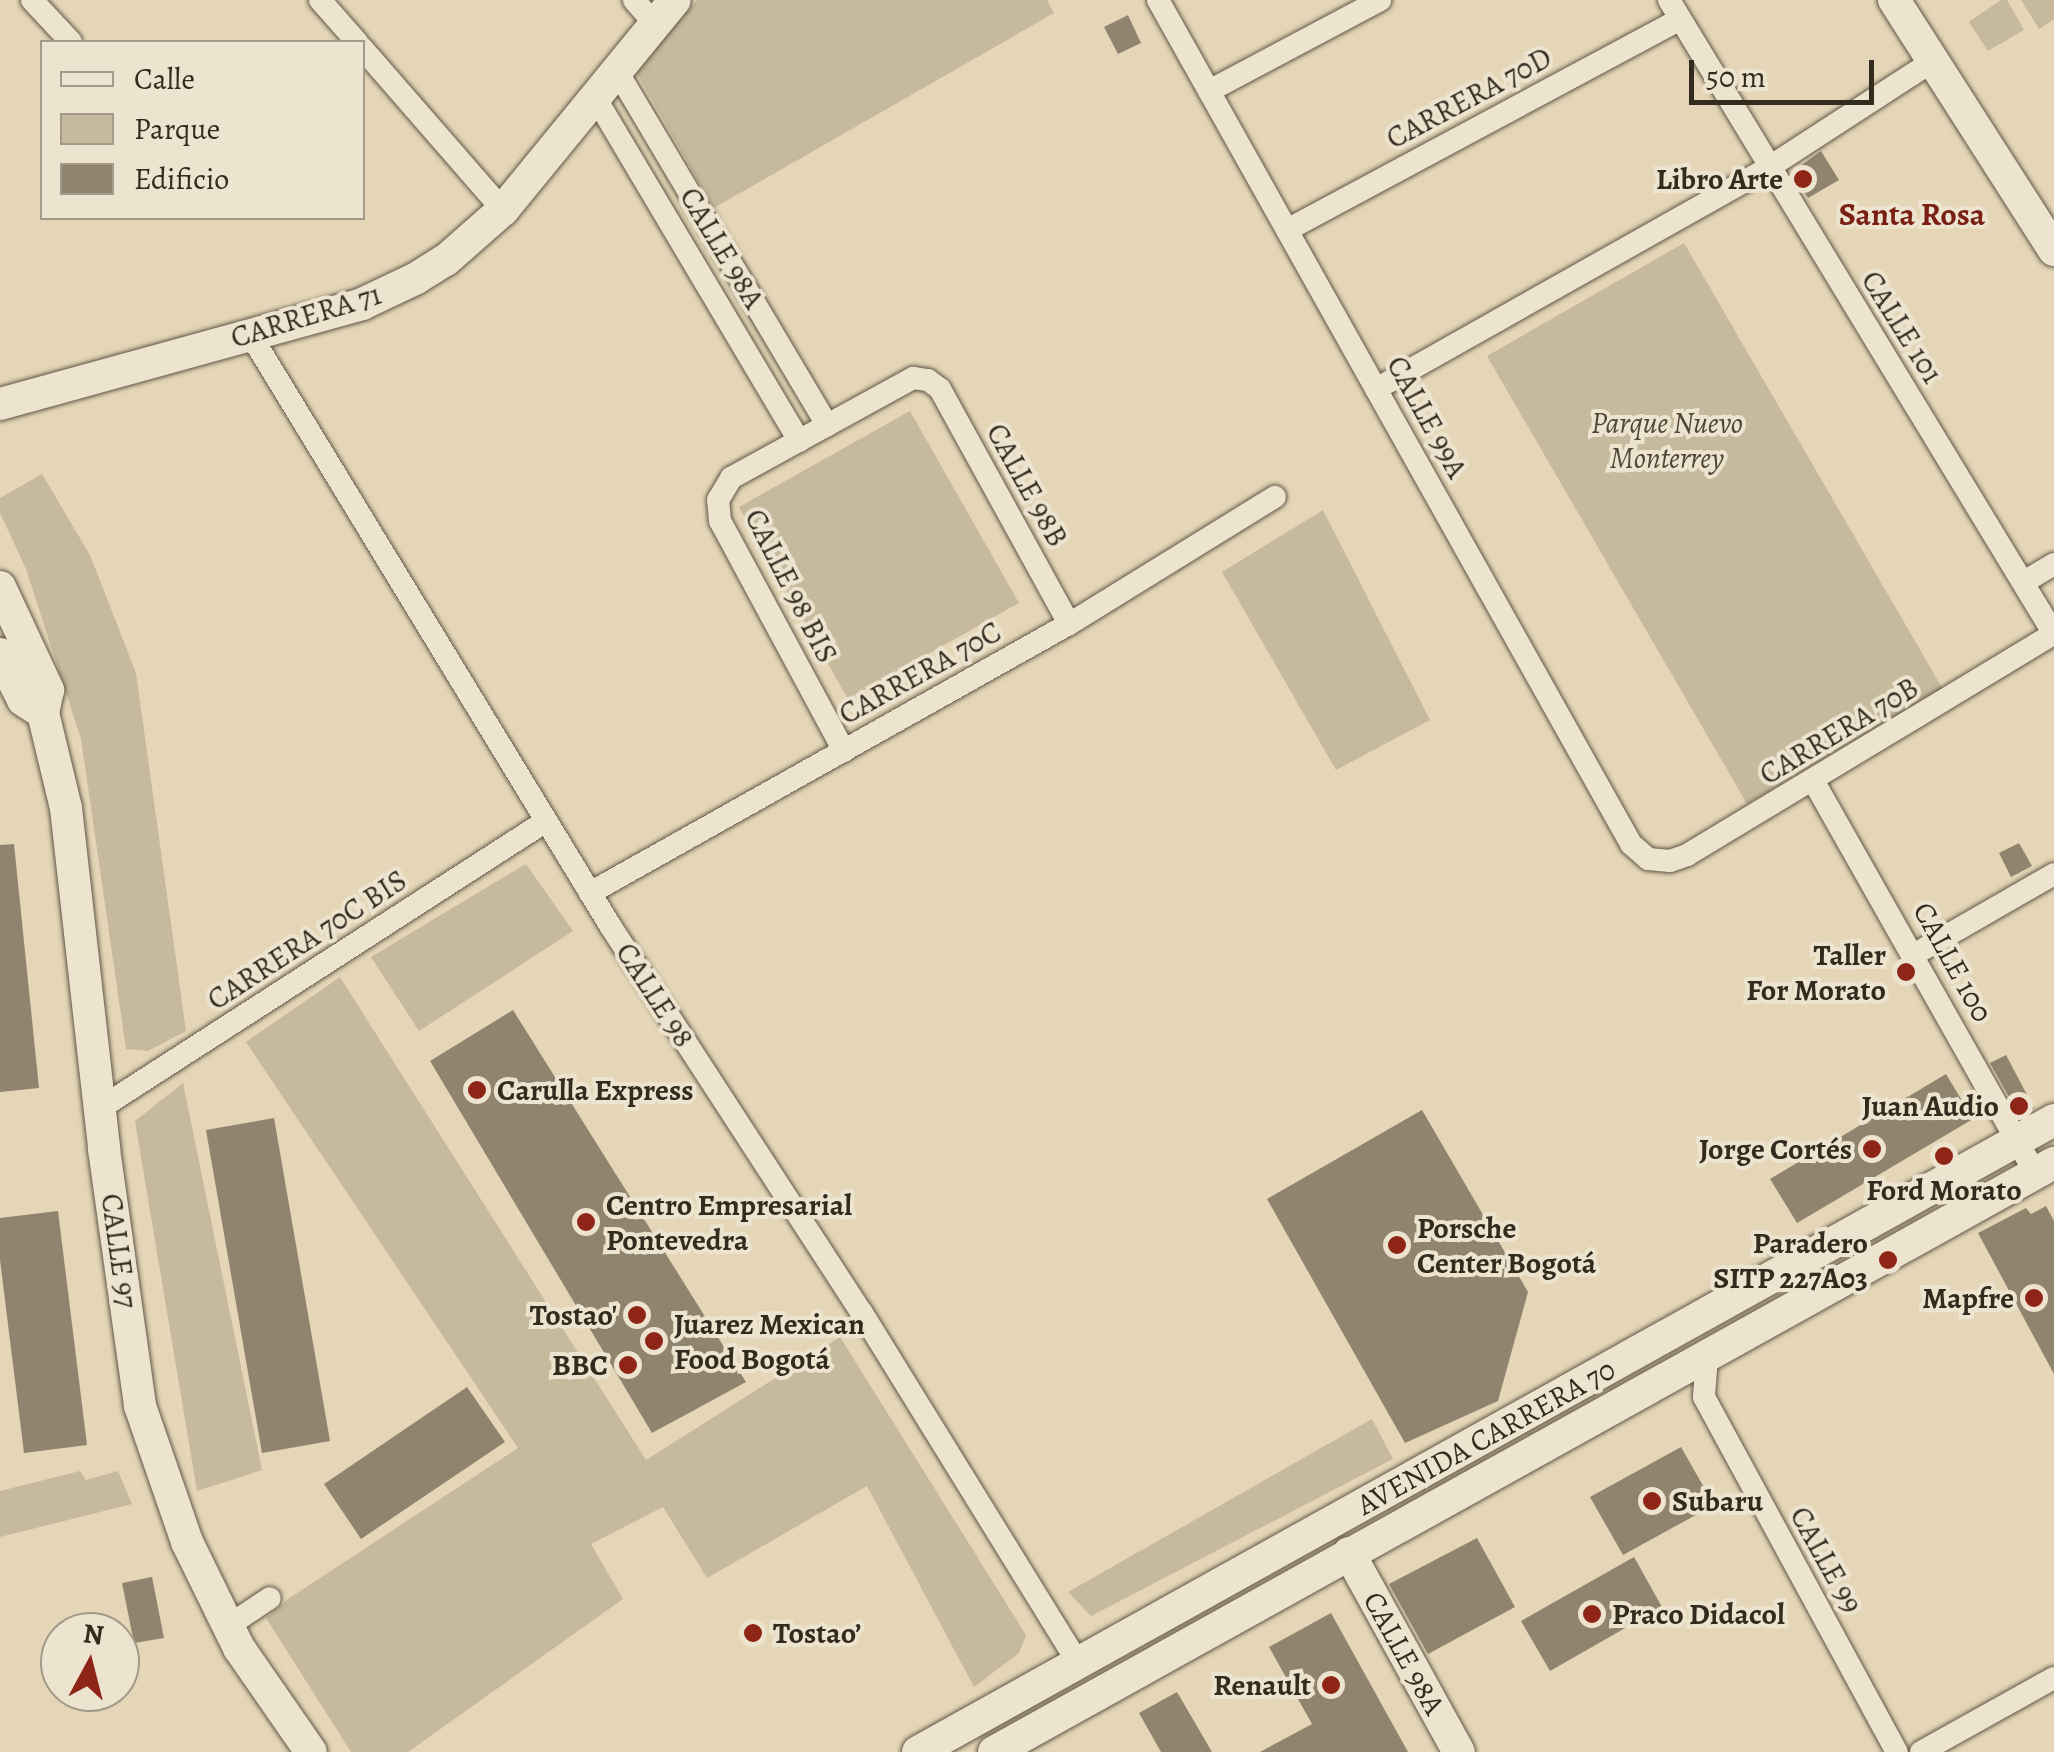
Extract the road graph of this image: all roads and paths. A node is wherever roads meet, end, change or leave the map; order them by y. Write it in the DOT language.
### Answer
graph roads {
  1 [pos="32,0"];
  2 [pos="320,0"];
  3 [pos="1158,0"];
  4 [pos="1380,0"];
  5 [pos="1894,0"];
  6 [pos="654,8"];
  7 [pos="1674,10"];
  8 [pos="69,40"];
  9 [pos="355,40"];
  10 [pos="365,51"];
  11 [pos="1933,61"];
  12 [pos="618,71"];
  13 [pos="1210,92"];
  14 [pos="596,97"];
  15 [pos="1768,168"];
  16 [pos="503,210"];
  17 [pos="1287,230"];
  18 [pos="2054,250"];
  19 [pos="250,334"];
  20 [pos="1376,389"];
  21 [pos="0,404"];
  22 [pos="827,426"];
  23 [pos="799,441"];
  24 [pos="1274,497"];
  25 [pos="2054,564"];
  26 [pos="2024,582"];
  27 [pos="0,587"];
  28 [pos="1069,624"];
  29 [pos="2054,634"];
  30 [pos="0,654"];
  31 [pos="43,713"];
  32 [pos="844,751"];
  33 [pos="1814,782"];
  34 [pos="546,821"];
  35 [pos="1648,860"];
  36 [pos="2054,874"];
  37 [pos="590,893"];
  38 [pos="1915,954"];
  39 [pos="100,1109"];
  40 [pos="2054,1120"];
  41 [pos="2018,1139"];
  42 [pos="2044,1168"];
  43 [pos="1694,1323"];
  44 [pos="1706,1356"];
  45 [pos="1667,1378"];
  46 [pos="1704,1397"];
  47 [pos="1349,1553"];
  48 [pos="270,1598"];
  49 [pos="228,1626"];
  50 [pos="1076,1660"];
  51 [pos="2054,1678"];
  52 [pos="1046,1740"];
  53 [pos="311,1752"];
  54 [pos="918,1752"];
  55 [pos="994,1752"];
  56 [pos="1459,1752"];
  57 [pos="1897,1752"];
  58 [pos="1921,1752"];
  1 -- 8 [label="street"];
  2 -- 9 [label="street"];
  3 -- 13 [label="street, CALLE 99A"];
  4 -- 13 [label="street"];
  5 -- 11 [label="street"];
  6 -- 12 [label="street, CARRERA 71"];
  7 -- 15 [label="street, CALLE 101"];
  7 -- 17 [label="street, CARRERA 70D"];
  10 -- 16 [label="street"];
  11 -- 15 [label="street"];
  11 -- 18 [label="street"];
  12 -- 14 [label="street, CARRERA 71"];
  12 -- 22 [label="street, CALLE 98A"];
  13 -- 17 [label="street, CALLE 99A"];
  14 -- 16 [label="street, CARRERA 71"];
  14 -- 23 [label="street, CALLE 98A"];
  15 -- 20 [label="street"];
  15 -- 26 [label="street, CALLE 101"];
  16 -- 19 [label="street, CARRERA 71"];
  17 -- 20 [label="street, CALLE 99A"];
  19 -- 21 [label="street, CARRERA 71"];
  19 -- 34 [label="street, CALLE 98"];
  20 -- 35 [label="street, CALLE 99A"];
  22 -- 23 [label="street"];
  22 -- 28 [label="street, CALLE 98B"];
  23 -- 32 [label="street, CALLE 98 BIS"];
  24 -- 28 [label="street, CARRERA 70C"];
  25 -- 26 [label="street"];
  26 -- 29 [label="street, CALLE 101"];
  27 -- 31 [label="street, CALLE 97"];
  28 -- 32 [label="street, CARRERA 70C"];
  29 -- 33 [label="street, CARRERA 70B"];
  30 -- 31 [label="street, CALLE 97"];
  31 -- 39 [label="street, CALLE 97"];
  32 -- 37 [label="street, CARRERA 70C"];
  33 -- 35 [label="street, CARRERA 70B"];
  33 -- 38 [label="street, CALLE 100"];
  34 -- 37 [label="street, CALLE 98"];
  34 -- 39 [label="street, CARRERA 70C BIS"];
  36 -- 38 [label="street"];
  37 -- 50 [label="street, CALLE 98"];
  38 -- 41 [label="street, CALLE 100"];
  39 -- 49 [label="street, CALLE 97"];
  40 -- 41 [label="street, AVENIDA CARRERA 70"];
  41 -- 42 [label="street, CALLE 100"];
  41 -- 43 [label="street, AVENIDA CARRERA 70"];
  42 -- 44 [label="street, AVENIDA CARRERA 70"];
  43 -- 45 [label="street"];
  43 -- 50 [label="street, AVENIDA CARRERA 70"];
  44 -- 45 [label="street, AVENIDA CARRERA 70"];
  44 -- 46 [label="street"];
  45 -- 46 [label="street"];
  45 -- 47 [label="street, AVENIDA CARRERA 70"];
  46 -- 57 [label="street, CALLE 99"];
  47 -- 52 [label="street, AVENIDA CARRERA 70"];
  47 -- 56 [label="street, CALLE 98A"];
  48 -- 49 [label="street"];
  49 -- 53 [label="street, CALLE 97"];
  50 -- 52 [label="street"];
  50 -- 54 [label="street, AVENIDA CARRERA 70"];
  51 -- 58 [label="street"];
  52 -- 55 [label="street, AVENIDA CARRERA 70"];
}
